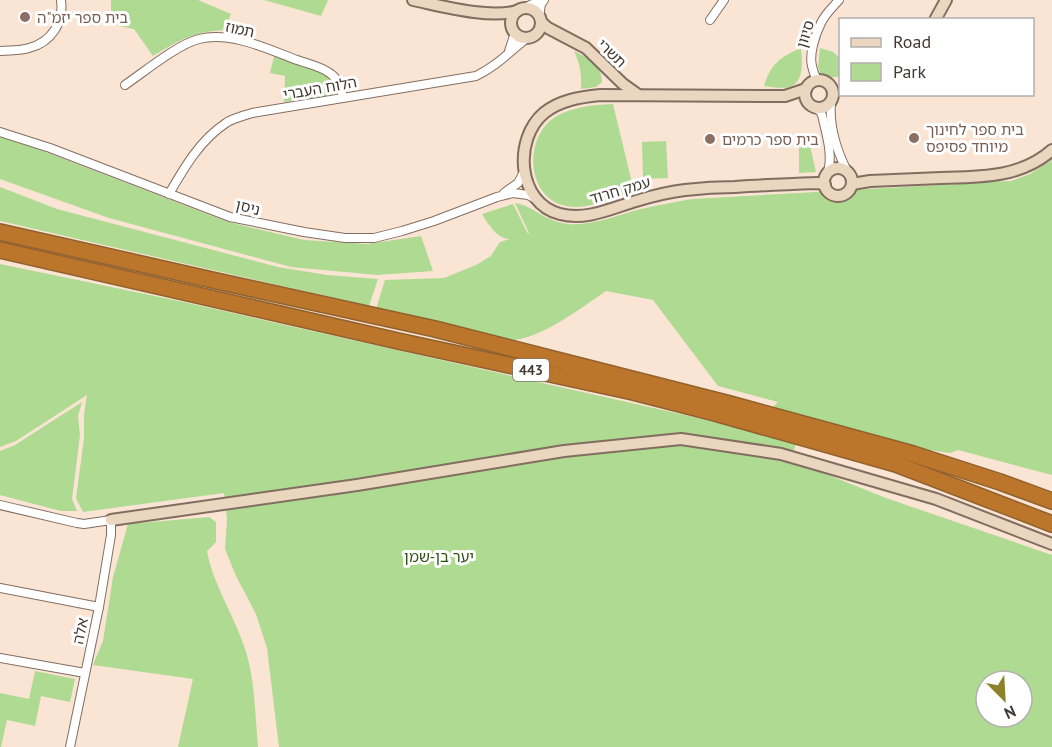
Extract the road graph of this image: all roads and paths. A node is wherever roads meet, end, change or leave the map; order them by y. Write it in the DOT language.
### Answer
graph roads {
  1 [pos="61,0"];
  2 [pos="413,0"];
  3 [pos="543,0"];
  4 [pos="724,0"];
  5 [pos="839,0"];
  6 [pos="946,0"];
  7 [pos="519,10"];
  8 [pos="491,14"];
  9 [pos="936,18"];
  10 [pos="540,19"];
  11 [pos="710,20"];
  12 [pos="514,31"];
  13 [pos="564,36"];
  14 [pos="529,38"];
  15 [pos="0,51"];
  16 [pos="505,57"];
  17 [pos="607,68"];
  18 [pos="817,80"];
  19 [pos="829,84"];
  20 [pos="124,85"];
  21 [pos="839,87"];
  22 [pos="806,89"];
  23 [pos="637,94"];
  24 [pos="600,95"];
  25 [pos="343,97"];
  26 [pos="831,102"];
  27 [pos="815,108"];
  28 [pos="0,132"];
  29 [pos="1052,150"];
  30 [pos="525,170"];
  31 [pos="847,171"];
  32 [pos="826,180"];
  33 [pos="852,184"];
  34 [pos="169,194"];
  35 [pos="497,197"];
  36 [pos="536,199"];
  37 [pos="0,232"];
  38 [pos="0,250"];
  39 [pos="1052,501"];
  40 [pos="0,505"];
  41 [pos="111,520"];
  42 [pos="1052,524"];
  43 [pos="1052,544"];
  44 [pos="0,588"];
  45 [pos="99,607"];
  46 [pos="0,658"];
  47 [pos="85,673"];
  48 [pos="70,747"];
  1 -- 15 [label="street"];
  2 -- 8 [label="street"];
  3 -- 7 [label="street"];
  3 -- 10 [label="street"];
  4 -- 11 [label="street"];
  5 -- 18 [label="street, סיוון"];
  6 -- 9 [label="street"];
  7 -- 8 [label="street"];
  7 -- 10 [label="street"];
  7 -- 12 [label="street"];
  8 -- 12 [label="street"];
  10 -- 13 [label="street, תשרי"];
  10 -- 14 [label="street"];
  12 -- 14 [label="street"];
  12 -- 16 [label="street"];
  13 -- 14 [label="street"];
  13 -- 17 [label="street, תשרי"];
  14 -- 16 [label="street, הלוח העברי"];
  16 -- 25 [label="street, הלוח העברי"];
  17 -- 23 [label="street, תשרי"];
  17 -- 24 [label="street"];
  18 -- 19 [label="street"];
  18 -- 22 [label="street"];
  19 -- 21 [label="street"];
  19 -- 26 [label="street"];
  20 -- 25 [label="street, תמוז"];
  22 -- 23 [label="street"];
  22 -- 27 [label="street"];
  23 -- 24 [label="street"];
  24 -- 30 [label="street"];
  25 -- 34 [label="street, הלוח העברי"];
  26 -- 27 [label="street"];
  26 -- 31 [label="street"];
  27 -- 32 [label="street"];
  28 -- 34 [label="street, ניסן"];
  29 -- 33 [label="street"];
  30 -- 35 [label="street, ניסן"];
  30 -- 36 [label="street"];
  31 -- 32 [label="street"];
  31 -- 33 [label="street"];
  32 -- 33 [label="street"];
  32 -- 36 [label="street, עמק חרוד"];
  34 -- 35 [label="street, ניסן"];
  35 -- 36 [label="street, ניסן"];
  37 -- 39 [label="highway, 443"];
  38 -- 42 [label="highway, 443"];
  40 -- 41 [label="street"];
  41 -- 43 [label="street"];
  41 -- 45 [label="street, אלה"];
  44 -- 45 [label="street"];
  45 -- 47 [label="street, אלה"];
  46 -- 47 [label="street"];
  47 -- 48 [label="street, אלה"];
}
